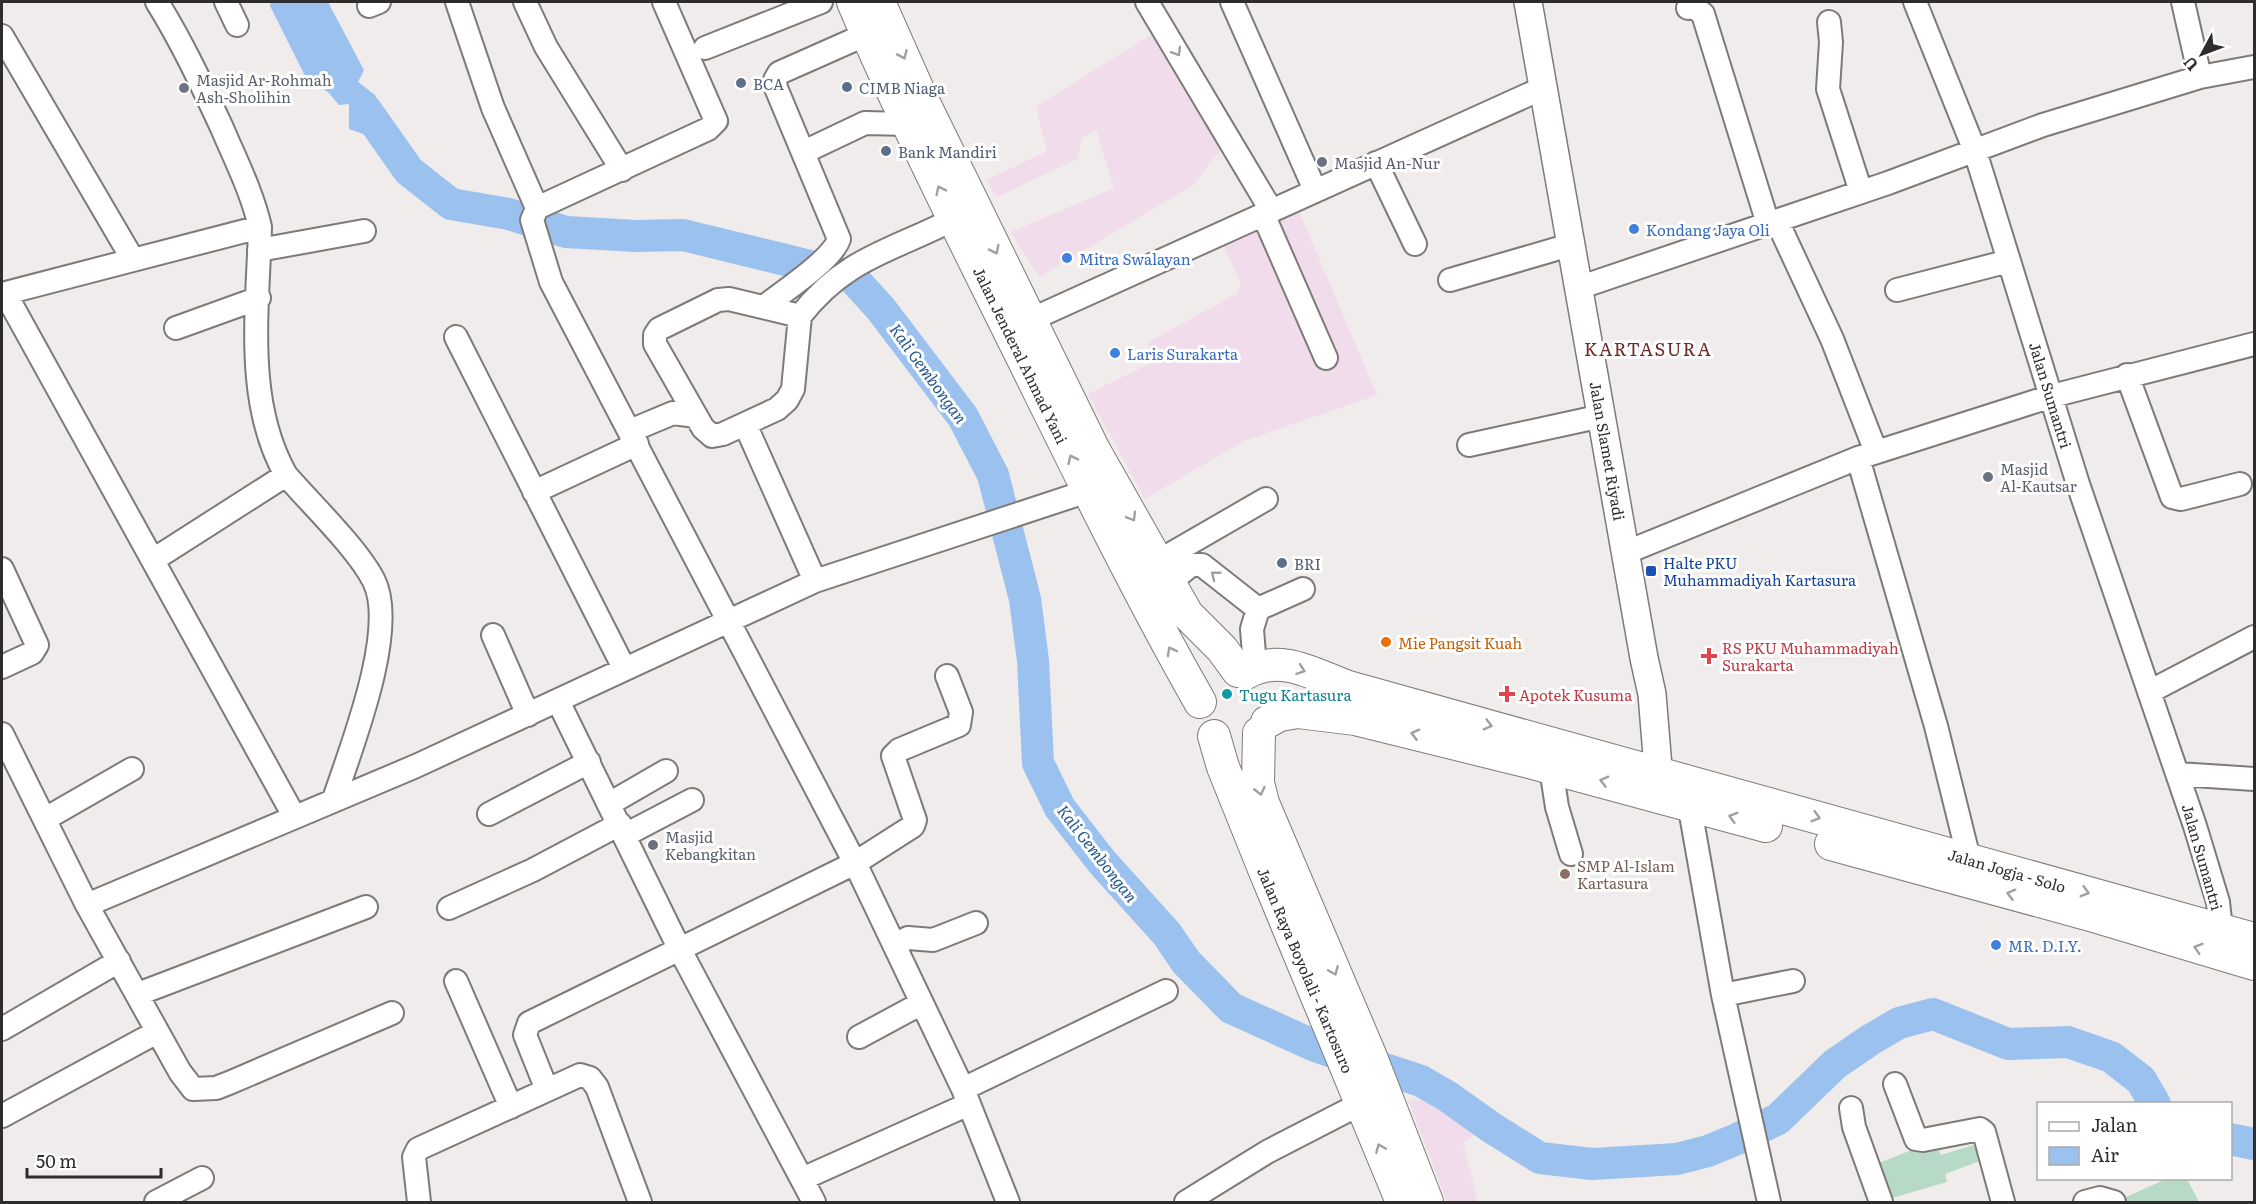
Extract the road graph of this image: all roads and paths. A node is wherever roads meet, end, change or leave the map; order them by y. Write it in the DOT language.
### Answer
graph roads {
  1 [pos="157,2"];
  2 [pos="226,2"];
  3 [pos="457,2"];
  4 [pos="525,2"];
  5 [pos="664,2"];
  6 [pos="821,2"];
  7 [pos="853,2"];
  8 [pos="879,2"];
  9 [pos="1147,2"];
  10 [pos="1232,2"];
  11 [pos="1528,2"];
  12 [pos="1915,2"];
  13 [pos="2183,2"];
  14 [pos="1688,8"];
  15 [pos="1829,22"];
  16 [pos="237,25"];
  17 [pos="867,34"];
  18 [pos="2,36"];
  19 [pos="705,48"];
  20 [pos="2254,68"];
  21 [pos="2200,77"];
  22 [pos="1543,88"];
  23 [pos="908,124"];
  24 [pos="1975,151"];
  25 [pos="804,152"];
  26 [pos="1376,163"];
  27 [pos="621,170"];
  28 [pos="1315,190"];
  29 [pos="1861,192"];
  30 [pos="1267,212"];
  31 [pos="534,214"];
  32 [pos="954,219"];
  33 [pos="1772,222"];
  34 [pos="260,227"];
  35 [pos="364,231"];
  36 [pos="1415,244"];
  37 [pos="1570,245"];
  38 [pos="259,250"];
  39 [pos="132,258"];
  40 [pos="2009,261"];
  41 [pos="1450,280"];
  42 [pos="1578,288"];
  43 [pos="1897,290"];
  44 [pos="3,294"];
  45 [pos="259,298"];
  46 [pos="765,306"];
  47 [pos="800,316"];
  48 [pos="1030,321"];
  49 [pos="176,328"];
  50 [pos="456,337"];
  51 [pos="2254,344"];
  52 [pos="1326,358"];
  53 [pos="2127,375"];
  54 [pos="2052,396"];
  55 [pos="696,416"];
  56 [pos="1602,416"];
  57 [pos="745,424"];
  58 [pos="633,437"];
  59 [pos="1469,445"];
  60 [pos="1867,455"];
  61 [pos="286,475"];
  62 [pos="2240,484"];
  63 [pos="1088,491"];
  64 [pos="534,492"];
  65 [pos="1266,499"];
  66 [pos="1627,552"];
  67 [pos="153,560"];
  68 [pos="2,569"];
  69 [pos="1163,572"];
  70 [pos="815,581"];
  71 [pos="1303,589"];
  72 [pos="1258,609"];
  73 [pos="729,621"];
  74 [pos="493,635"];
  75 [pos="2254,637"];
  76 [pos="2,667"];
  77 [pos="624,668"];
  78 [pos="1246,671"];
  79 [pos="947,676"];
  80 [pos="2150,692"];
  81 [pos="558,701"];
  82 [pos="1200,702"];
  83 [pos="528,715"];
  84 [pos="1263,728"];
  85 [pos="2,734"];
  86 [pos="1214,736"];
  87 [pos="589,762"];
  88 [pos="1551,768"];
  89 [pos="132,769"];
  90 [pos="666,771"];
  91 [pos="2178,774"];
  92 [pos="2254,778"];
  93 [pos="1674,788"];
  94 [pos="334,799"];
  95 [pos="692,800"];
  96 [pos="609,804"];
  97 [pos="489,814"];
  98 [pos="294,816"];
  99 [pos="45,819"];
  100 [pos="622,830"];
  101 [pos="1571,854"];
  102 [pos="1969,859"];
  103 [pos="855,863"];
  104 [pos="87,906"];
  105 [pos="366,907"];
  106 [pos="449,908"];
  107 [pos="976,922"];
  108 [pos="2221,929"];
  109 [pos="2254,939"];
  110 [pos="894,945"];
  111 [pos="680,950"];
  112 [pos="119,961"];
  113 [pos="2254,964"];
  114 [pos="456,981"];
  115 [pos="1793,981"];
  116 [pos="1166,991"];
  117 [pos="138,994"];
  118 [pos="1723,995"];
  119 [pos="922,1003"];
  120 [pos="392,1013"];
  121 [pos="2,1029"];
  122 [pos="157,1032"];
  123 [pos="860,1036"];
  124 [pos="1368,1083"];
  125 [pos="1895,1084"];
  126 [pos="547,1090"];
  127 [pos="966,1097"];
  128 [pos="511,1107"];
  129 [pos="1851,1108"];
  130 [pos="2,1116"];
  131 [pos="202,1178"];
  132 [pos="802,1179"];
  133 [pos="633,1200"];
  134 [pos="156,1203"];
  135 [pos="419,1203"];
  136 [pos="814,1203"];
  137 [pos="1008,1203"];
  138 [pos="1186,1203"];
  139 [pos="1402,1203"];
  140 [pos="1427,1203"];
  141 [pos="1768,1203"];
  142 [pos="1881,1203"];
  143 [pos="2003,1203"];
  144 [pos="2085,1203"];
  145 [pos="2114,1203"];
  1 -- 34 [label="street"];
  2 -- 16 [label="street"];
  3 -- 31 [label="street"];
  4 -- 27 [label="street"];
  5 -- 27 [label="street"];
  6 -- 19 [label="street"];
  7 -- 17 [label="highway, Jalan Jenderal Ahmad Yani"];
  8 -- 48 [label="highway, Jalan Jenderal Ahmad Yani, one-way"];
  9 -- 30 [label="street, one-way"];
  10 -- 28 [label="street"];
  11 -- 22 [label="main road, Jalan Slamet Riyadi"];
  12 -- 24 [label="street, Jalan Sumantri"];
  13 -- 21 [label="street"];
  14 -- 33 [label="street"];
  15 -- 29 [label="street"];
  17 -- 23 [label="highway, Jalan Jenderal Ahmad Yani"];
  17 -- 25 [label="street"];
  18 -- 39 [label="street"];
  20 -- 21 [label="street"];
  21 -- 24 [label="street"];
  22 -- 26 [label="street"];
  22 -- 37 [label="main road, Jalan Slamet Riyadi"];
  23 -- 25 [label="street"];
  32 -- 23 [label="highway, Jalan Jenderal Ahmad Yani, one-way"];
  24 -- 29 [label="street"];
  24 -- 40 [label="street, Jalan Sumantri"];
  25 -- 46 [label="street"];
  26 -- 28 [label="street"];
  26 -- 36 [label="street"];
  27 -- 31 [label="street"];
  28 -- 30 [label="street"];
  29 -- 33 [label="street"];
  30 -- 48 [label="street"];
  30 -- 52 [label="street"];
  31 -- 58 [label="street"];
  32 -- 47 [label="street"];
  63 -- 32 [label="highway, Jalan Jenderal Ahmad Yani, one-way"];
  33 -- 42 [label="street"];
  33 -- 60 [label="street"];
  34 -- 38 [label="street"];
  34 -- 39 [label="street"];
  35 -- 38 [label="street"];
  37 -- 41 [label="street"];
  37 -- 42 [label="main road, Jalan Slamet Riyadi"];
  38 -- 45 [label="street"];
  39 -- 44 [label="street"];
  40 -- 43 [label="street"];
  40 -- 54 [label="street, Jalan Sumantri"];
  42 -- 56 [label="main road, Jalan Slamet Riyadi"];
  44 -- 67 [label="street"];
  45 -- 49 [label="street"];
  45 -- 61 [label="street"];
  46 -- 47 [label="street"];
  46 -- 55 [label="street"];
  47 -- 57 [label="street"];
  48 -- 69 [label="highway, Jalan Jenderal Ahmad Yani, one-way"];
  50 -- 64 [label="street"];
  51 -- 53 [label="street"];
  53 -- 54 [label="street"];
  53 -- 62 [label="street"];
  54 -- 60 [label="street"];
  54 -- 80 [label="street, Jalan Sumantri"];
  55 -- 57 [label="street"];
  55 -- 58 [label="street"];
  56 -- 59 [label="street"];
  56 -- 66 [label="main road, Jalan Slamet Riyadi"];
  57 -- 70 [label="street"];
  58 -- 64 [label="street"];
  58 -- 73 [label="street"];
  60 -- 66 [label="street"];
  60 -- 102 [label="street"];
  61 -- 67 [label="street"];
  61 -- 94 [label="street"];
  63 -- 70 [label="street"];
  82 -- 63 [label="highway, Jalan Jenderal Ahmad Yani, one-way"];
  64 -- 77 [label="street"];
  65 -- 69 [label="street"];
  66 -- 93 [label="main road, Jalan Slamet Riyadi"];
  67 -- 98 [label="street"];
  68 -- 76 [label="street"];
  72 -- 69 [label="street, one-way"];
  69 -- 78 [label="highway, Jalan Jenderal Ahmad Yani"];
  70 -- 73 [label="street"];
  71 -- 72 [label="street"];
  72 -- 78 [label="street"];
  73 -- 77 [label="street"];
  73 -- 103 [label="street"];
  74 -- 83 [label="street"];
  75 -- 80 [label="street"];
  77 -- 81 [label="street"];
  78 -- 82 [label="highway"];
  78 -- 84 [label="highway"];
  78 -- 93 [label="highway, one-way"];
  79 -- 103 [label="street"];
  80 -- 91 [label="street, Jalan Sumantri"];
  81 -- 83 [label="street"];
  81 -- 87 [label="street"];
  82 -- 86 [label="highway"];
  83 -- 94 [label="street"];
  84 -- 86 [label="highway"];
  88 -- 84 [label="highway, one-way"];
  84 -- 124 [label="highway, Jalan Raya Boyolali - Kartosuro, one-way"];
  85 -- 99 [label="street"];
  86 -- 124 [label="highway, Jalan Raya Boyolali - Kartosuro"];
  87 -- 96 [label="street"];
  87 -- 97 [label="street"];
  93 -- 88 [label="highway, one-way"];
  88 -- 101 [label="street"];
  89 -- 99 [label="street"];
  90 -- 96 [label="street"];
  91 -- 92 [label="street"];
  91 -- 108 [label="street, Jalan Sumantri"];
  93 -- 102 [label="highway, Jalan Jogja - Solo, one-way"];
  113 -- 93 [label="highway, Jalan Jogja - Solo, one-way"];
  93 -- 118 [label="street"];
  94 -- 98 [label="street"];
  95 -- 100 [label="street"];
  96 -- 100 [label="street"];
  98 -- 104 [label="street"];
  99 -- 104 [label="street"];
  100 -- 106 [label="street"];
  100 -- 111 [label="street"];
  102 -- 108 [label="highway, Jalan Jogja - Solo, one-way"];
  103 -- 110 [label="street"];
  103 -- 111 [label="street"];
  104 -- 112 [label="street"];
  105 -- 117 [label="street"];
  107 -- 110 [label="street"];
  108 -- 109 [label="highway, Jalan Jogja - Solo"];
  110 -- 119 [label="street"];
  111 -- 126 [label="street"];
  111 -- 132 [label="street"];
  112 -- 117 [label="street"];
  112 -- 121 [label="street"];
  114 -- 128 [label="street"];
  115 -- 118 [label="street"];
  116 -- 127 [label="street"];
  117 -- 122 [label="street"];
  118 -- 141 [label="street"];
  119 -- 123 [label="street"];
  119 -- 127 [label="street"];
  120 -- 122 [label="street"];
  122 -- 130 [label="street"];
  124 -- 138 [label="street"];
  139 -- 124 [label="highway, Jalan Raya Boyolali - Kartosuro, one-way"];
  124 -- 140 [label="highway, Jalan Raya Boyolali - Kartosuro"];
  125 -- 143 [label="street"];
  126 -- 128 [label="street"];
  126 -- 133 [label="street"];
  127 -- 132 [label="street"];
  127 -- 137 [label="street"];
  128 -- 135 [label="street"];
  129 -- 142 [label="street"];
  131 -- 134 [label="street"];
  132 -- 136 [label="street"];
  144 -- 145 [label="street"];
}
